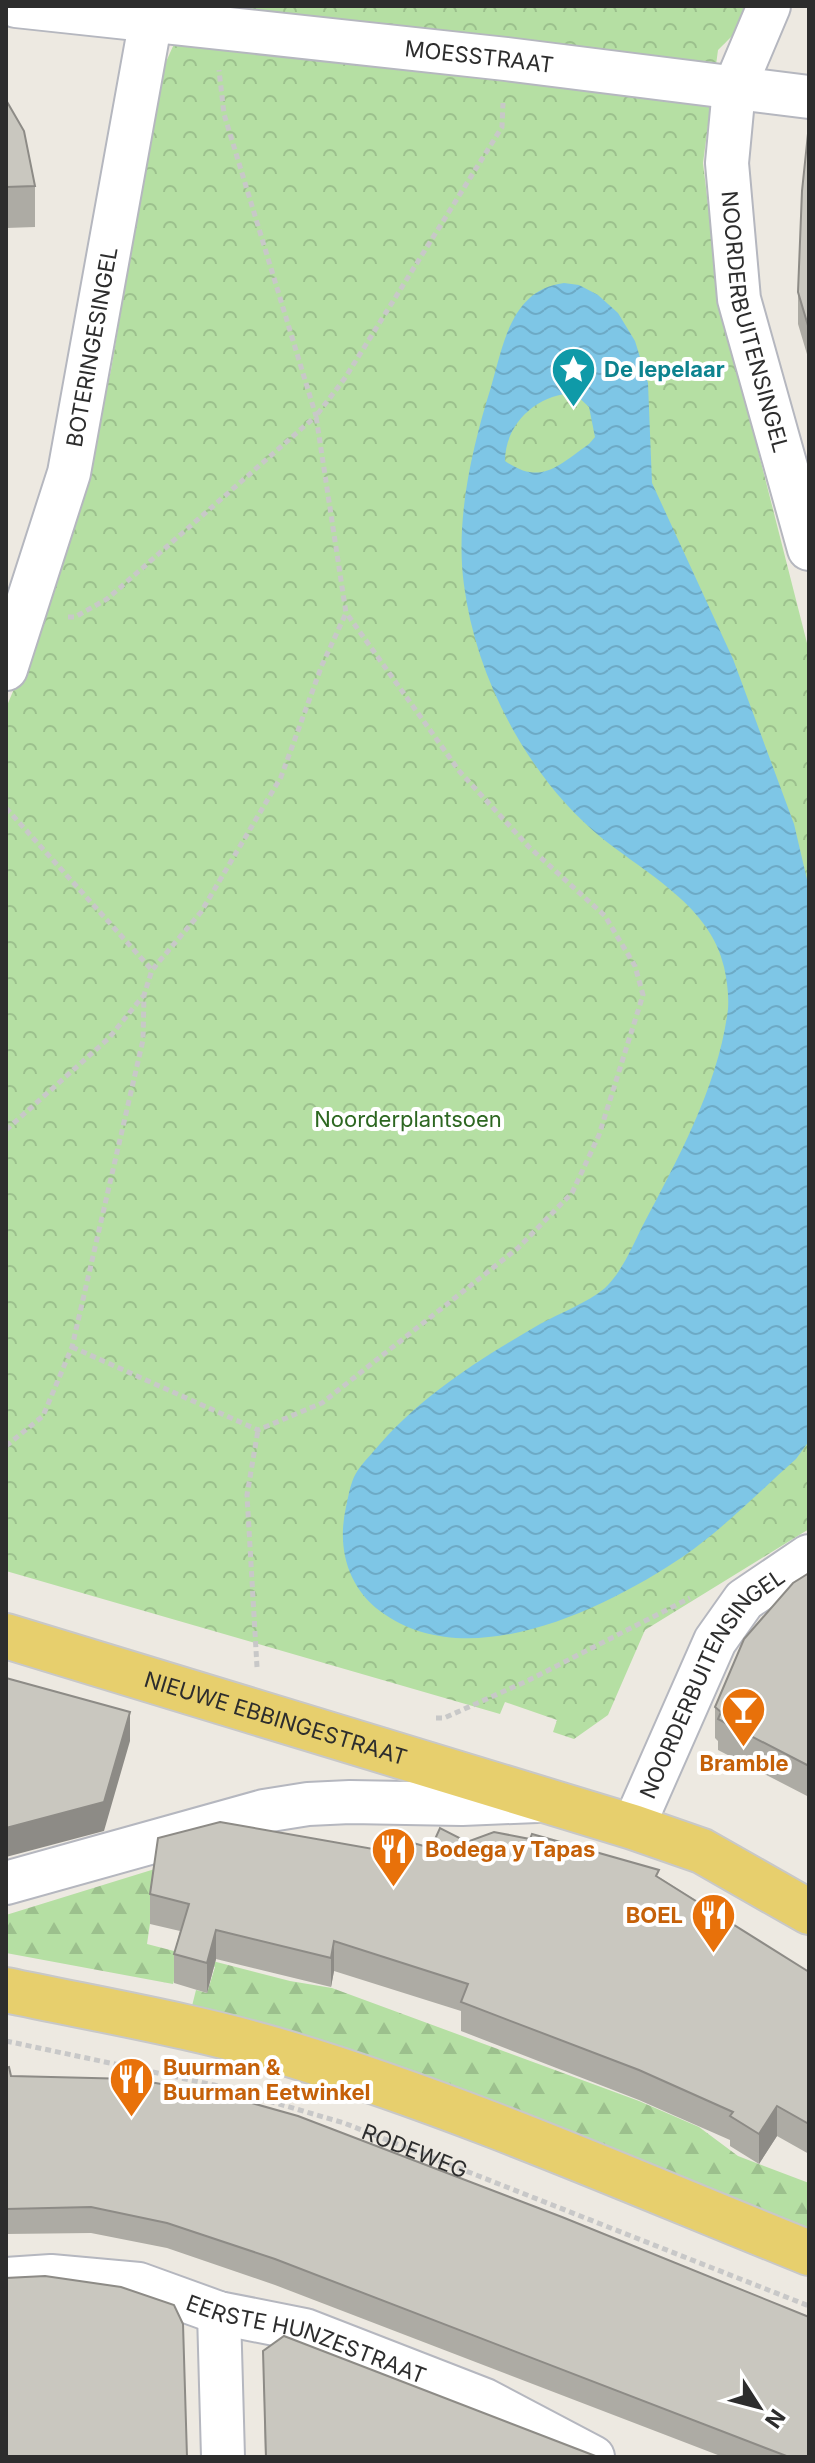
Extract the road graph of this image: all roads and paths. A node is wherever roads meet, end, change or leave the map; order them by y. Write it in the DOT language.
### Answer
graph roads {
  1 [pos="16,6"];
  2 [pos="769,6"];
  3 [pos="151,19"];
  4 [pos="214,25"];
  5 [pos="506,59"];
  6 [pos="734,89"];
  7 [pos="809,97"];
  8 [pos="316,416"];
  9 [pos="809,549"];
  10 [pos="346,613"];
  11 [pos="25,616"];
  12 [pos="6,669"];
  13 [pos="6,808"];
  14 [pos="152,970"];
  15 [pos="144,995"];
  16 [pos="6,1130"];
  17 [pos="72,1347"];
  18 [pos="258,1430"];
  19 [pos="6,1446"];
  20 [pos="809,1556"];
  21 [pos="694,1595"];
  22 [pos="6,1636"];
  23 [pos="257,1672"];
  24 [pos="426,1718"];
  25 [pos="546,1801"];
  26 [pos="633,1827"];
  27 [pos="6,1883"];
  28 [pos="809,1912"];
  29 [pos="6,1990"];
  30 [pos="6,2041"];
  31 [pos="809,2253"];
  32 [pos="6,2279"];
  33 [pos="809,2306"];
  34 [pos="219,2313"];
  35 [pos="223,2457"];
  36 [pos="593,2457"];
  1 -- 3 [label="street, MOESSTRAAT"];
  2 -- 6 [label="street, NOORDERBUITENSINGEL"];
  3 -- 4 [label="street, MOESSTRAAT"];
  3 -- 11 [label="street, BOTERINGESINGEL"];
  4 -- 5 [label="street, MOESSTRAAT"];
  4 -- 8 [label="path"];
  5 -- 6 [label="street, MOESSTRAAT"];
  5 -- 8 [label="path"];
  6 -- 7 [label="street, MOESSTRAAT"];
  6 -- 9 [label="street, NOORDERBUITENSINGEL"];
  8 -- 10 [label="path"];
  8 -- 11 [label="path"];
  10 -- 14 [label="path"];
  10 -- 18 [label="path"];
  11 -- 12 [label="street, BOTERINGESINGEL"];
  13 -- 14 [label="path"];
  14 -- 15 [label="path"];
  15 -- 16 [label="path"];
  15 -- 17 [label="path"];
  17 -- 18 [label="path"];
  17 -- 19 [label="path"];
  18 -- 23 [label="path"];
  20 -- 26 [label="street, NOORDERBUITENSINGEL"];
  21 -- 24 [label="path"];
  22 -- 25 [label="main road, NIEUWE EBBINGESTRAAT"];
  25 -- 26 [label="main road, NIEUWE EBBINGESTRAAT"];
  25 -- 27 [label="street, NIEUWE EBBINGESTRAAT"];
  26 -- 28 [label="main road, NIEUWE EBBINGESTRAAT"];
  29 -- 31 [label="main road"];
  30 -- 33 [label="path, RODEWEG"];
  32 -- 34 [label="street, EERSTE HUNZESTRAAT"];
  34 -- 35 [label="street"];
  34 -- 36 [label="street, EERSTE HUNZESTRAAT"];
}
